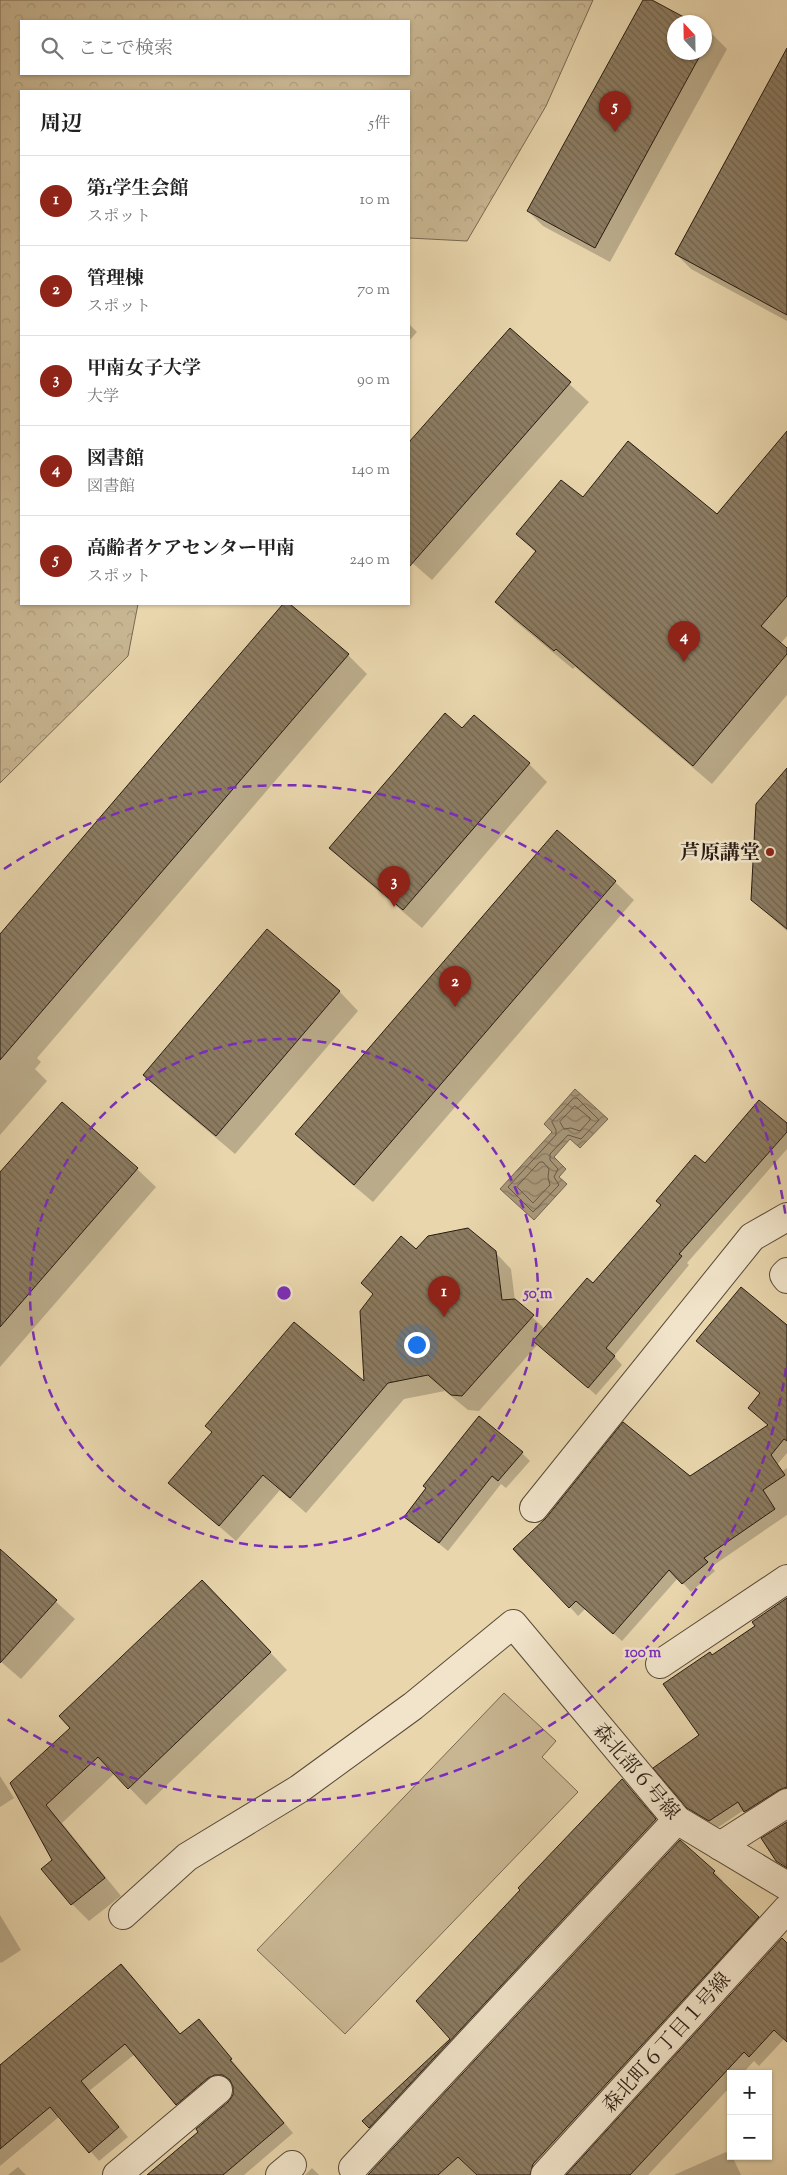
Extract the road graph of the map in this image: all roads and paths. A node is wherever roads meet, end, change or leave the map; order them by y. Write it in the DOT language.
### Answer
graph roads {
  1 [pos="787,1217"];
  2 [pos="787,1272"];
  3 [pos="787,1279"];
  4 [pos="534,1508"];
  5 [pos="787,1579"];
  6 [pos="660,1664"];
  7 [pos="787,1803"];
  8 [pos="677,1820"];
  9 [pos="720,1846"];
  10 [pos="787,1886"];
  11 [pos="787,1909"];
  12 [pos="123,1915"];
  13 [pos="218,2090"];
  14 [pos="353,2168"];
  15 [pos="117,2175"];
  16 [pos="545,2175"];
  1 -- 4 [label="street"];
  2 -- 3 [label="street"];
  5 -- 6 [label="street"];
  7 -- 9 [label="street"];
  8 -- 9 [label="street, 森北部６号線"];
  8 -- 12 [label="street, 森北部６号線"];
  8 -- 14 [label="street"];
  9 -- 10 [label="street, 森北部６号線"];
  11 -- 16 [label="street, 森北町６丁目１号線"];
  13 -- 15 [label="street"];
}
